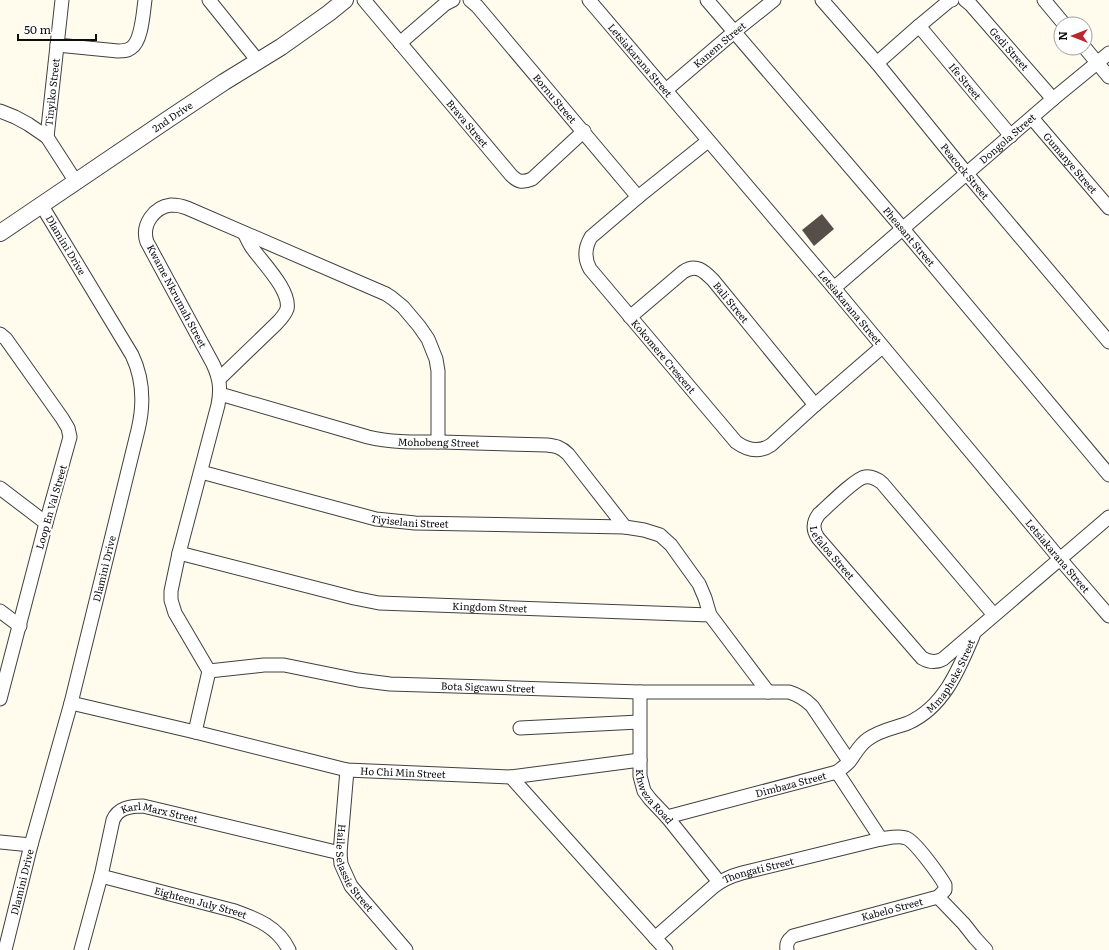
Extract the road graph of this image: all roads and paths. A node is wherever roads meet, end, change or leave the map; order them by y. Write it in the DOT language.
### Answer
graph roads {
  1 [pos="62,0"];
  2 [pos="145,0"];
  3 [pos="209,0"];
  4 [pos="345,0"];
  5 [pos="364,0"];
  6 [pos="453,0"];
  7 [pos="470,0"];
  8 [pos="589,0"];
  9 [pos="707,0"];
  10 [pos="774,0"];
  11 [pos="822,0"];
  12 [pos="952,0"];
  13 [pos="965,0"];
  14 [pos="1044,0"];
  15 [pos="1057,16"];
  16 [pos="919,26"];
  17 [pos="734,32"];
  18 [pos="400,43"];
  19 [pos="57,45"];
  20 [pos="1109,53"];
  21 [pos="1091,56"];
  22 [pos="258,61"];
  23 [pos="877,62"];
  24 [pos="1097,63"];
  25 [pos="1109,77"];
  26 [pos="666,90"];
  27 [pos="1053,99"];
  28 [pos="0,111"];
  29 [pos="1032,118"];
  30 [pos="584,131"];
  31 [pos="1011,136"];
  32 [pos="46,137"];
  33 [pos="708,141"];
  34 [pos="968,174"];
  35 [pos="76,182"];
  36 [pos="638,197"];
  37 [pos="42,206"];
  38 [pos="1109,208"];
  39 [pos="903,229"];
  40 [pos="0,233"];
  41 [pos="244,233"];
  42 [pos="834,288"];
  43 [pos="630,317"];
  44 [pos="0,334"];
  45 [pos="1109,342"];
  46 [pos="882,347"];
  47 [pos="219,379"];
  48 [pos="220,394"];
  49 [pos="815,405"];
  50 [pos="438,442"];
  51 [pos="201,472"];
  52 [pos="1109,475"];
  53 [pos="0,488"];
  54 [pos="1109,517"];
  55 [pos="46,523"];
  56 [pos="625,528"];
  57 [pos="179,553"];
  58 [pos="1060,559"];
  59 [pos="0,611"];
  60 [pos="710,615"];
  61 [pos="994,615"];
  62 [pos="1109,616"];
  63 [pos="20,626"];
  64 [pos="975,632"];
  65 [pos="210,672"];
  66 [pos="640,692"];
  67 [pos="768,692"];
  68 [pos="0,699"];
  69 [pos="71,703"];
  70 [pos="639,722"];
  71 [pos="520,728"];
  72 [pos="195,732"];
  73 [pos="640,760"];
  74 [pos="850,761"];
  75 [pos="348,770"];
  76 [pos="837,772"];
  77 [pos="511,778"];
  78 [pos="667,817"];
  79 [pos="881,840"];
  80 [pos="0,842"];
  81 [pos="30,845"];
  82 [pos="340,854"];
  83 [pos="100,876"];
  84 [pos="719,882"];
  85 [pos="938,897"];
  86 [pos="655,938"];
  87 [pos="5,950"];
  88 [pos="81,950"];
  89 [pos="289,950"];
  90 [pos="406,950"];
  91 [pos="666,950"];
  92 [pos="787,950"];
  93 [pos="986,950"];
  1 -- 19 [label="street, Tinyiko Street"];
  2 -- 19 [label="street"];
  3 -- 22 [label="street"];
  4 -- 22 [label="street, 2nd Drive"];
  5 -- 18 [label="street, Brava Street"];
  6 -- 18 [label="street"];
  7 -- 30 [label="street, Bornu Street"];
  8 -- 26 [label="street, Letsiakarana Street"];
  9 -- 17 [label="street, Pheasant Street"];
  10 -- 17 [label="street, Kanem Street"];
  11 -- 23 [label="street, Peacock Street"];
  12 -- 16 [label="street"];
  13 -- 27 [label="street, Gedi Street"];
  14 -- 15 [label="street"];
  16 -- 23 [label="street"];
  16 -- 31 [label="street, Ife Street"];
  17 -- 26 [label="street, Kanem Street"];
  17 -- 39 [label="street, Pheasant Street"];
  18 -- 30 [label="street, Brava Street"];
  19 -- 32 [label="street, Tinyiko Street"];
  20 -- 24 [label="street, Dongola Street"];
  21 -- 24 [label="street"];
  22 -- 35 [label="street, 2nd Drive"];
  23 -- 34 [label="street, Peacock Street"];
  24 -- 25 [label="street"];
  24 -- 27 [label="street, Dongola Street"];
  26 -- 33 [label="street, Letsiakarana Street"];
  27 -- 29 [label="street, Dongola Street"];
  28 -- 32 [label="street"];
  29 -- 31 [label="street, Dongola Street"];
  29 -- 38 [label="street, Gumanye Street"];
  30 -- 36 [label="street, Bornu Street"];
  31 -- 34 [label="street, Dongola Street"];
  32 -- 35 [label="street"];
  33 -- 36 [label="street, Kokomere Crescent"];
  33 -- 42 [label="street, Letsiakarana Street"];
  34 -- 39 [label="street, Dongola Street"];
  34 -- 45 [label="street, Peacock Street"];
  35 -- 37 [label="street, 2nd Drive"];
  36 -- 43 [label="street, Kokomere Crescent"];
  37 -- 40 [label="street, 2nd Drive"];
  37 -- 69 [label="street, Dlamini Drive"];
  39 -- 42 [label="street, Dongola Street"];
  39 -- 52 [label="street, Pheasant Street"];
  41 -- 47 [label="street"];
  41 -- 47 [label="street, Kwame Nkrumah Street"];
  41 -- 50 [label="street, Kwame Nkrumah Street"];
  42 -- 46 [label="street, Letsiakarana Street"];
  43 -- 49 [label="street, Kokomere Crescent"];
  43 -- 49 [label="street, Bali Street"];
  44 -- 55 [label="street, Loop En Val Street"];
  46 -- 49 [label="street, Kokomere Crescent"];
  46 -- 58 [label="street, Letsiakarana Street"];
  47 -- 48 [label="street, Kwame Nkrumah Street"];
  48 -- 50 [label="street, Mohobeng Street"];
  48 -- 51 [label="street, Kwame Nkrumah Street"];
  50 -- 56 [label="street, Mohobeng Street"];
  51 -- 56 [label="street, Tiyiselani Street"];
  51 -- 57 [label="street, Kwame Nkrumah Street"];
  53 -- 55 [label="street"];
  54 -- 58 [label="street, Mmapheke Street"];
  55 -- 63 [label="street, Loop En Val Street"];
  56 -- 60 [label="street, Tiyiselani Street"];
  57 -- 60 [label="street, Kingdom Street"];
  57 -- 65 [label="street, Kwame Nkrumah Street"];
  58 -- 61 [label="street, Mmapheke Street"];
  58 -- 62 [label="street, Letsiakarana Street"];
  59 -- 63 [label="street"];
  60 -- 67 [label="street"];
  61 -- 64 [label="street, Mmapheke Street"];
  61 -- 64 [label="street, Lefaloa Street"];
  63 -- 68 [label="street, Loop En Val Street"];
  64 -- 74 [label="street, Mmapheke Street"];
  65 -- 66 [label="street, Bota Sigcawu Street"];
  65 -- 72 [label="street"];
  66 -- 67 [label="street, Bota Sigcawu Street"];
  66 -- 70 [label="street, Khweza Road"];
  67 -- 74 [label="street, Bota Sigcawu Street"];
  69 -- 72 [label="street, Ho Chi Min Street"];
  69 -- 81 [label="street, Dlamini Drive"];
  70 -- 71 [label="street"];
  70 -- 73 [label="street, Khweza Road"];
  72 -- 75 [label="street, Ho Chi Min Street"];
  73 -- 77 [label="street, Ho Chi Min Street"];
  73 -- 78 [label="street, Khweza Road"];
  74 -- 76 [label="street, Mmapheke Street"];
  75 -- 77 [label="street, Ho Chi Min Street"];
  75 -- 82 [label="street, Haile Selassie Street"];
  76 -- 78 [label="street, Dimbaza Street"];
  76 -- 79 [label="street, Dimbaza Street"];
  77 -- 86 [label="street"];
  78 -- 84 [label="street, Khweza Road"];
  79 -- 84 [label="street, Thongati Street"];
  79 -- 85 [label="street, Thongati Street"];
  80 -- 81 [label="street"];
  81 -- 87 [label="street, Dlamini Drive"];
  82 -- 83 [label="street, Karl Marx Street"];
  82 -- 90 [label="street, Haile Selassie Street"];
  83 -- 88 [label="street, Karl Marx Street"];
  83 -- 89 [label="street, Eighteen July Street"];
  84 -- 86 [label="street, Thongati Street"];
  85 -- 92 [label="street, Kabelo Street"];
  85 -- 93 [label="street"];
  86 -- 91 [label="street"];
}
